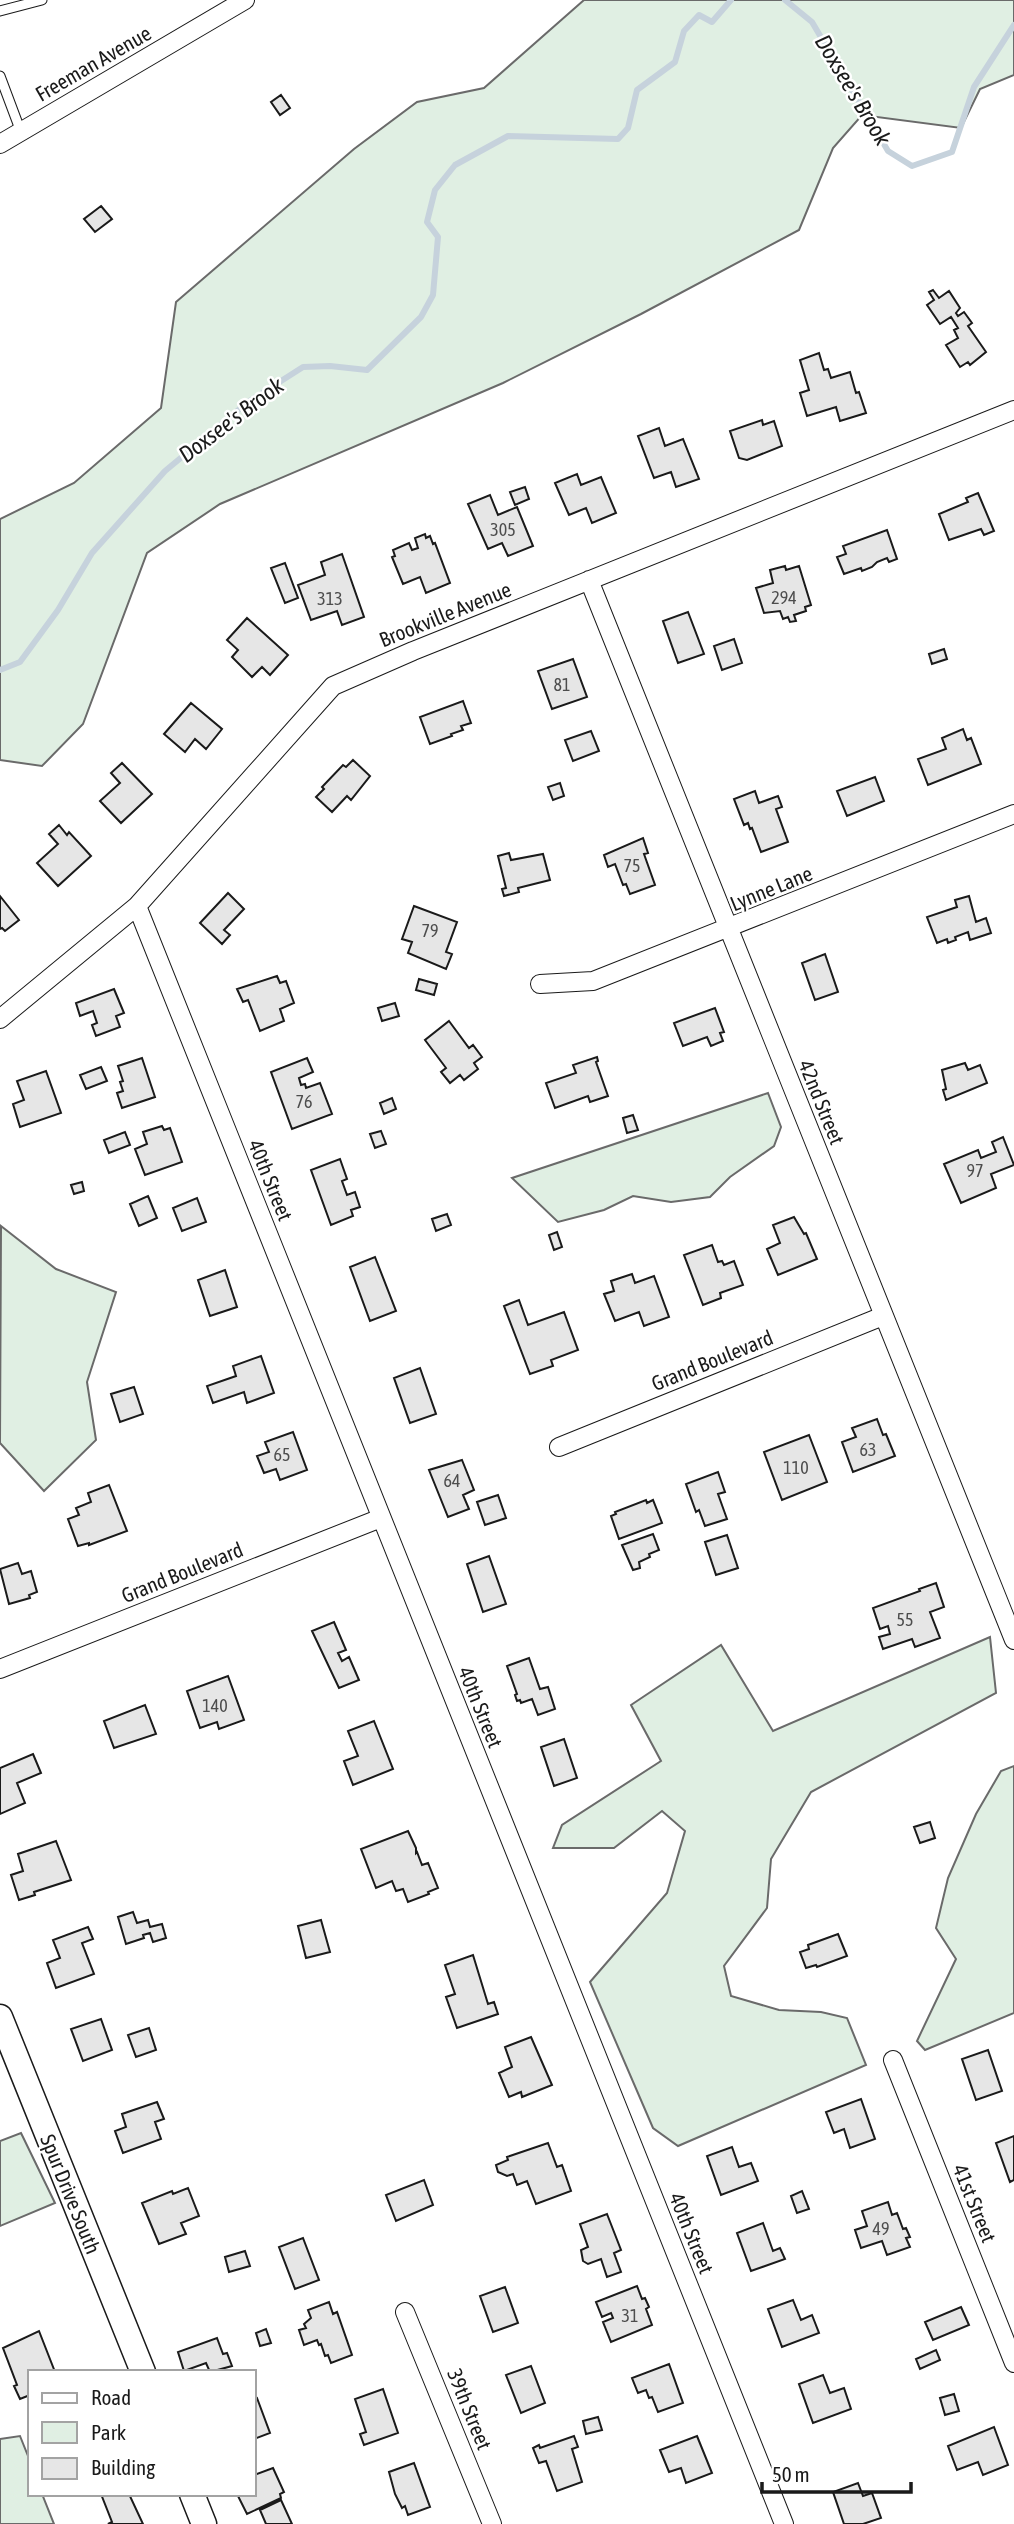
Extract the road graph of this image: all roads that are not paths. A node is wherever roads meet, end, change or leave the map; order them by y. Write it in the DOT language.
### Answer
graph roads {
  1 [pos="42,0"];
  2 [pos="245,0"];
  3 [pos="0,10"];
  4 [pos="0,76"];
  5 [pos="21,132"];
  6 [pos="0,144"];
  7 [pos="1014,410"];
  8 [pos="589,580"];
  9 [pos="1014,814"];
  10 [pos="137,906"];
  11 [pos="728,929"];
  12 [pos="540,984"];
  13 [pos="0,1019"];
  14 [pos="883,1316"];
  15 [pos="559,1447"];
  16 [pos="381,1518"];
  17 [pos="1014,1640"];
  18 [pos="0,1669"];
  19 [pos="0,2017"];
  20 [pos="893,2060"];
  21 [pos="405,2312"];
  22 [pos="1014,2363"];
  23 [pos="142,2370"];
  24 [pos="193,2496"];
  25 [pos="204,2524"];
  26 [pos="492,2524"];
  27 [pos="784,2524"];
  1 -- 3 [label="lane"];
  2 -- 5 [label="street, Freeman Avenue"];
  4 -- 5 [label="lane"];
  5 -- 6 [label="street, Freeman Avenue"];
  7 -- 8 [label="street, Brookville Avenue"];
  8 -- 10 [label="street, Brookville Avenue"];
  8 -- 11 [label="street, 42nd Street"];
  9 -- 11 [label="street, Lynne Lane"];
  10 -- 13 [label="street, Brookville Avenue"];
  10 -- 16 [label="street, 40th Street"];
  11 -- 12 [label="street, Lynne Lane"];
  11 -- 14 [label="street, 42nd Street"];
  14 -- 15 [label="street, Grand Boulevard"];
  14 -- 17 [label="street, 42nd Street"];
  16 -- 18 [label="street, Grand Boulevard"];
  16 -- 27 [label="street, 40th Street"];
  19 -- 23 [label="street, Spur Drive South"];
  20 -- 22 [label="street, 41st Street"];
  21 -- 26 [label="street, 39th Street"];
  24 -- 25 [label="street"];
}
